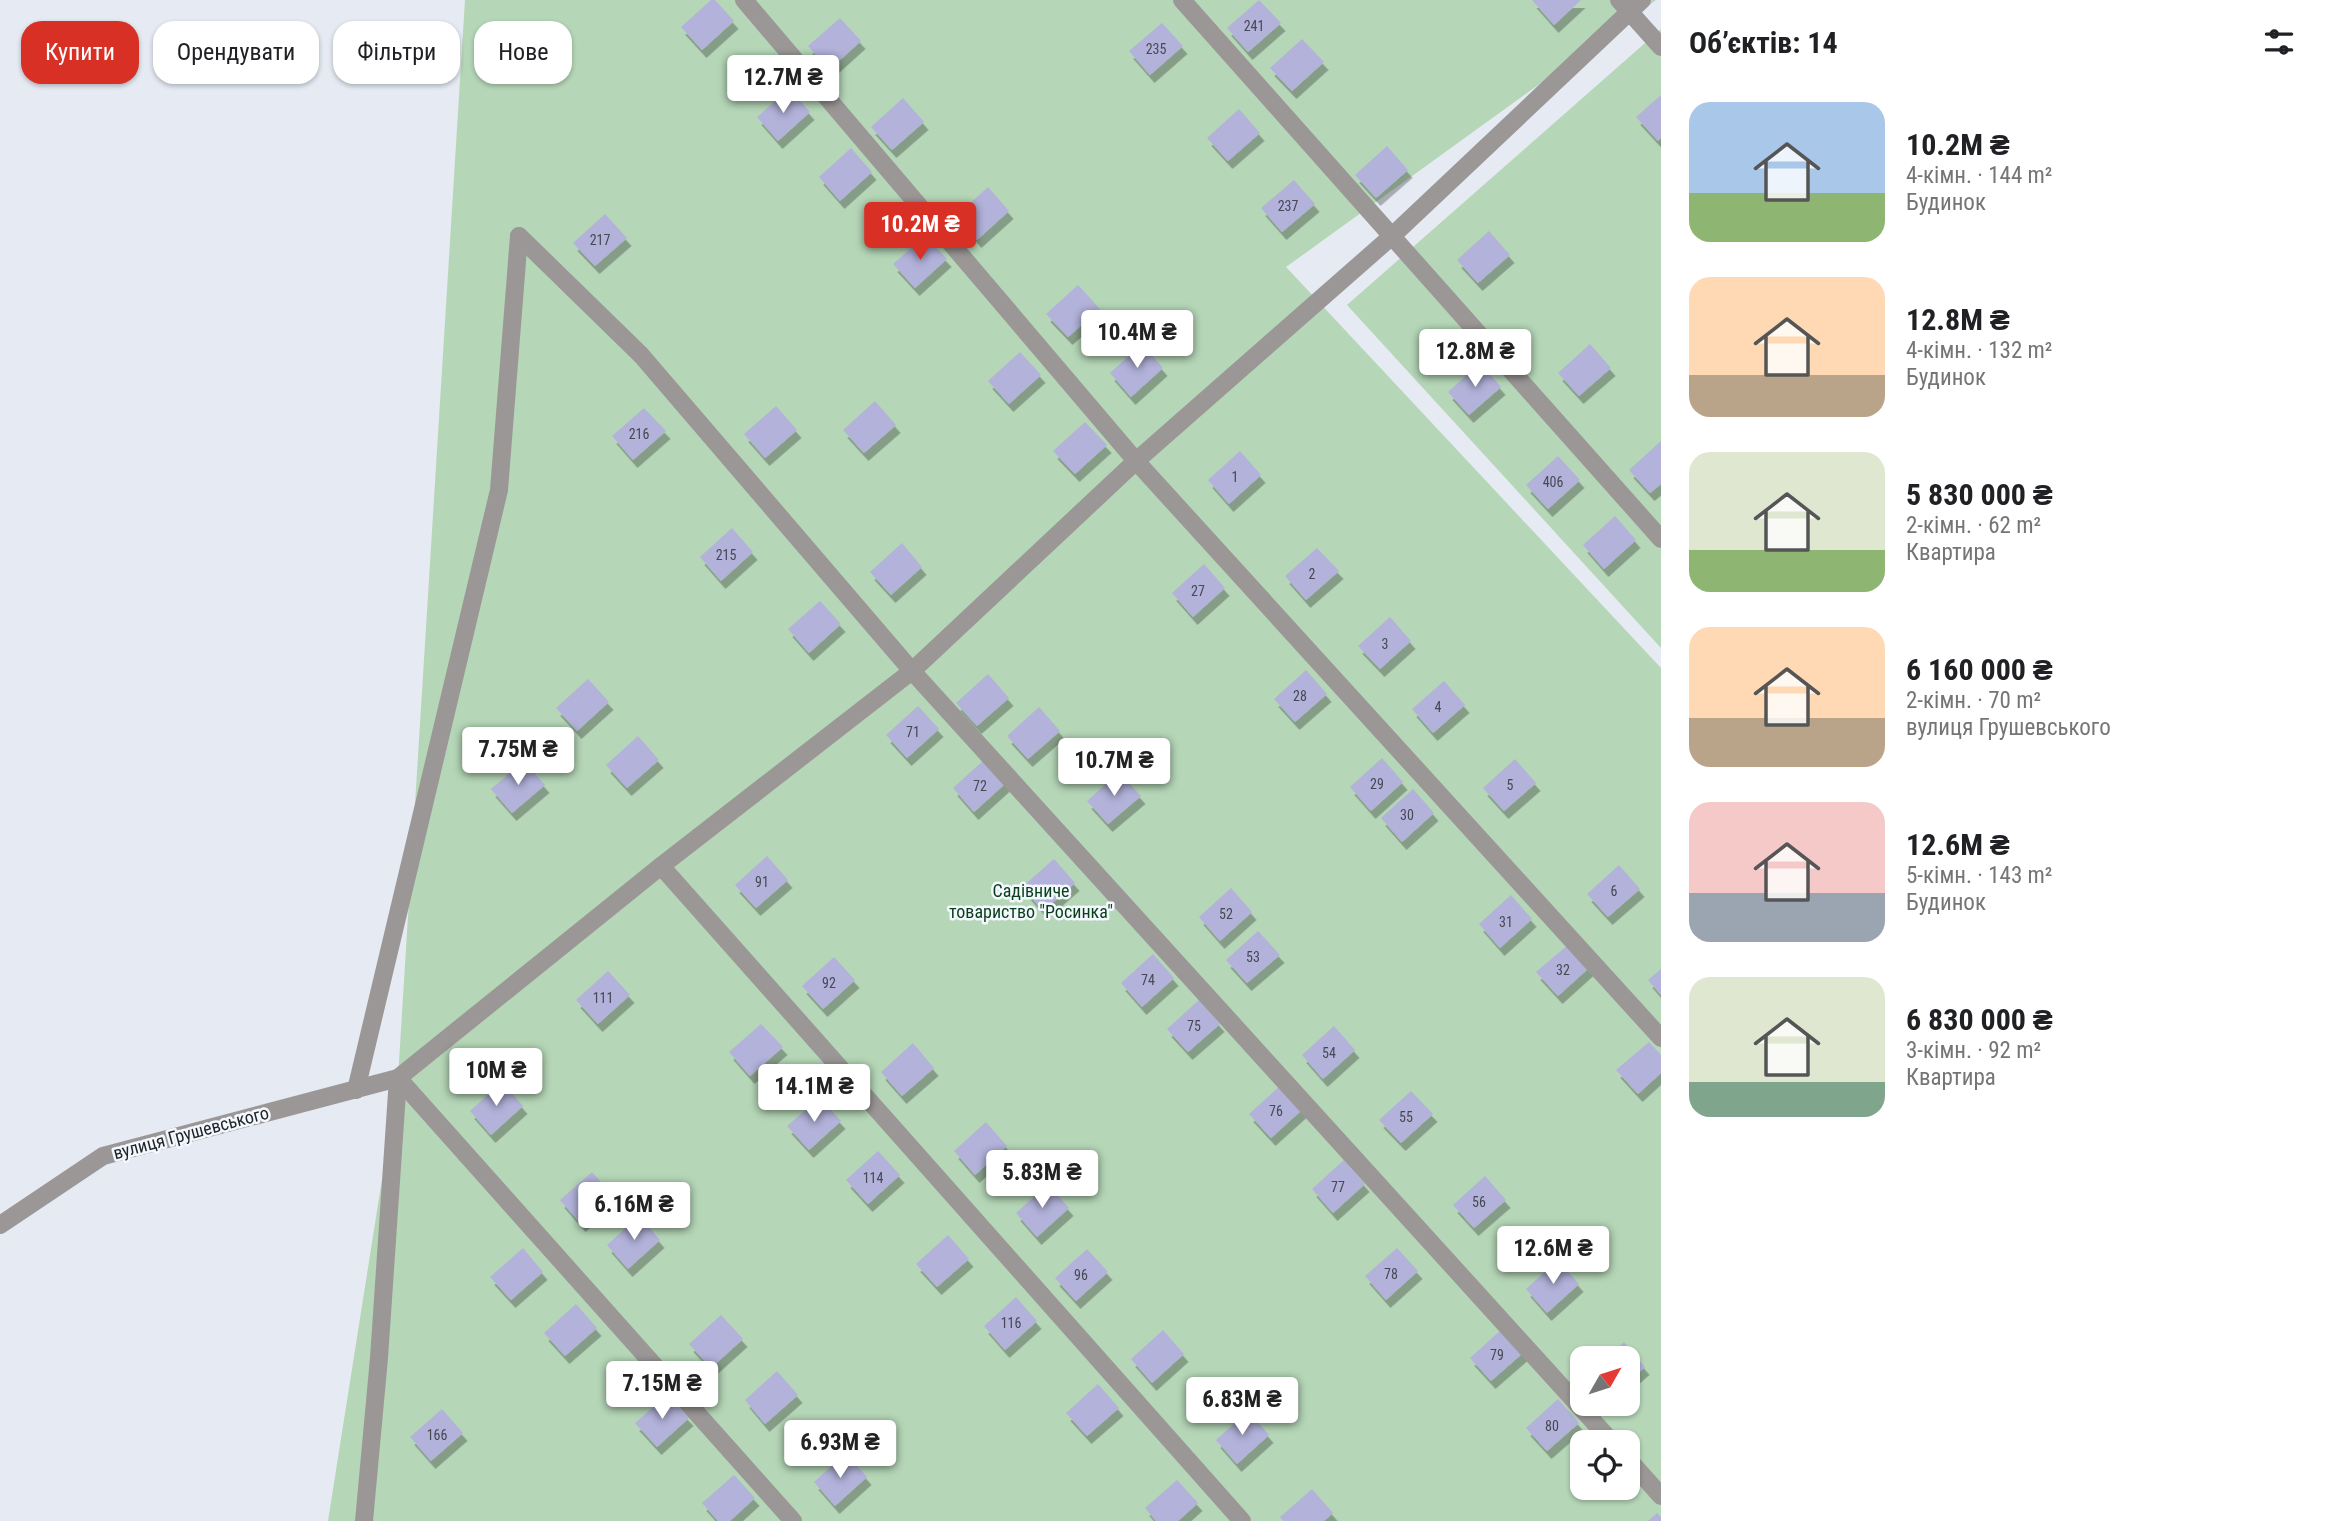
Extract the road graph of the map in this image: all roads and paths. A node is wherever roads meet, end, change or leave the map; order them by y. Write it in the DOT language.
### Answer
graph roads {
  1 [pos="744,0"];
  2 [pos="1182,0"];
  3 [pos="1630,4"];
  4 [pos="1661,47"];
  5 [pos="1391,237"];
  6 [pos="1136,461"];
  7 [pos="1661,539"];
  8 [pos="912,671"];
  9 [pos="661,866"];
  10 [pos="1661,1038"];
  11 [pos="398,1078"];
  12 [pos="356,1090"];
  13 [pos="0,1225"];
  14 [pos="1601,1430"];
  15 [pos="1640,1472"];
  16 [pos="1661,1496"];
  17 [pos="367,1518"];
  18 [pos="793,1521"];
  19 [pos="1242,1521"];
  1 -- 6 [label="street"];
  2 -- 5 [label="street"];
  3 -- 4 [label="street"];
  3 -- 5 [label="street"];
  5 -- 6 [label="street"];
  5 -- 7 [label="street"];
  6 -- 8 [label="street"];
  6 -- 10 [label="street"];
  8 -- 9 [label="street"];
  8 -- 12 [label="street"];
  8 -- 14 [label="street"];
  9 -- 11 [label="street"];
  9 -- 19 [label="street"];
  11 -- 12 [label="street, вулиця Грушевського"];
  11 -- 17 [label="street"];
  11 -- 18 [label="street"];
  12 -- 13 [label="street, вулиця Грушевського"];
  15 -- 16 [label="street"];
}
